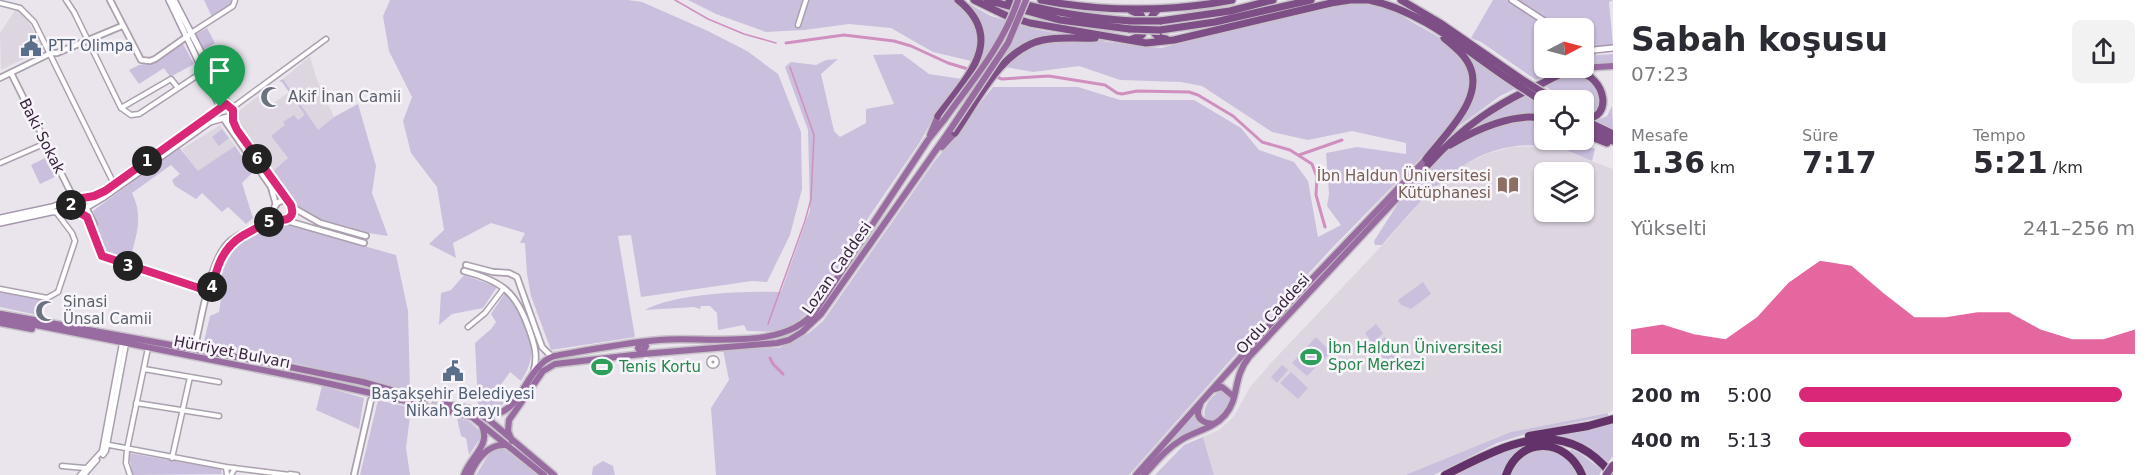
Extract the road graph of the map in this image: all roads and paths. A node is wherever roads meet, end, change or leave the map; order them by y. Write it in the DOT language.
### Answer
graph roads {
  1 [pos="66,0"];
  2 [pos="110,0"];
  3 [pos="170,0"];
  4 [pos="174,0"];
  5 [pos="235,0"];
  6 [pos="806,0"];
  7 [pos="958,0"];
  8 [pos="974,0"];
  9 [pos="987,0"];
  10 [pos="1009,0"];
  11 [pos="1041,0"];
  12 [pos="1080,0"];
  13 [pos="1232,0"];
  14 [pos="1273,0"];
  15 [pos="1311,0"];
  16 [pos="1370,0"];
  17 [pos="1401,0"];
  18 [pos="1512,0"];
  19 [pos="0,3"];
  20 [pos="1021,3"];
  21 [pos="1098,6"];
  22 [pos="1125,8"];
  23 [pos="1161,9"];
  24 [pos="1540,18"];
  25 [pos="798,25"];
  26 [pos="1130,25"];
  27 [pos="122,26"];
  28 [pos="1432,26"];
  29 [pos="189,35"];
  30 [pos="1107,38"];
  31 [pos="326,39"];
  32 [pos="1125,40"];
  33 [pos="1174,40"];
  34 [pos="87,41"];
  35 [pos="1613,48"];
  36 [pos="1594,50"];
  37 [pos="51,53"];
  38 [pos="1613,66"];
  39 [pos="1594,67"];
  40 [pos="1605,67"];
  41 [pos="204,70"];
  42 [pos="11,73"];
  43 [pos="1594,74"];
  44 [pos="0,77"];
  45 [pos="1600,77"];
  46 [pos="1543,78"];
  47 [pos="1520,82"];
  48 [pos="1608,86"];
  49 [pos="178,88"];
  50 [pos="1534,90"];
  51 [pos="231,105"];
  52 [pos="121,108"];
  53 [pos="220,108"];
  54 [pos="233,113"];
  55 [pos="1534,117"];
  56 [pos="223,118"];
  57 [pos="941,118"];
  58 [pos="1594,118"];
  59 [pos="1594,124"];
  60 [pos="952,131"];
  61 [pos="1594,133"];
  62 [pos="1613,134"];
  63 [pos="1594,137"];
  64 [pos="46,143"];
  65 [pos="1613,143"];
  66 [pos="1427,162"];
  67 [pos="0,163"];
  68 [pos="114,184"];
  69 [pos="76,199"];
  70 [pos="276,205"];
  71 [pos="290,205"];
  72 [pos="86,207"];
  73 [pos="77,211"];
  74 [pos="56,212"];
  75 [pos="274,212"];
  76 [pos="0,218"];
  77 [pos="282,219"];
  78 [pos="0,223"];
  79 [pos="366,236"];
  80 [pos="364,243"];
  81 [pos="466,265"];
  82 [pos="137,267"];
  83 [pos="464,271"];
  84 [pos="507,272"];
  85 [pos="521,284"];
  86 [pos="505,288"];
  87 [pos="0,289"];
  88 [pos="210,290"];
  89 [pos="819,312"];
  90 [pos="0,316"];
  91 [pos="468,327"];
  92 [pos="84,333"];
  93 [pos="641,342"];
  94 [pos="124,344"];
  95 [pos="148,348"];
  96 [pos="196,350"];
  97 [pos="642,354"];
  98 [pos="551,356"];
  99 [pos="144,369"];
  100 [pos="533,373"];
  101 [pos="190,377"];
  102 [pos="219,382"];
  103 [pos="363,382"];
  104 [pos="1211,391"];
  105 [pos="363,392"];
  106 [pos="378,395"];
  107 [pos="1234,397"];
  108 [pos="1202,402"];
  109 [pos="136,403"];
  110 [pos="511,405"];
  111 [pos="183,410"];
  112 [pos="475,412"];
  113 [pos="219,416"];
  114 [pos="1613,419"];
  115 [pos="476,420"];
  116 [pos="509,420"];
  117 [pos="1214,424"];
  118 [pos="512,441"];
  119 [pos="105,445"];
  120 [pos="506,445"];
  121 [pos="127,449"];
  122 [pos="172,458"];
  123 [pos="1613,465"];
  124 [pos="62,466"];
  125 [pos="226,467"];
  126 [pos="235,468"];
  127 [pos="87,469"];
  128 [pos="290,474"];
  129 [pos="82,475"];
  130 [pos="130,475"];
  131 [pos="227,475"];
  132 [pos="231,475"];
  133 [pos="297,475"];
  134 [pos="352,475"];
  135 [pos="464,475"];
  136 [pos="470,475"];
  137 [pos="544,475"];
  138 [pos="554,475"];
  139 [pos="1136,475"];
  140 [pos="1144,475"];
  141 [pos="1443,475"];
  142 [pos="1506,475"];
  143 [pos="1582,475"];
  144 [pos="1606,475"];
  145 [pos="1612,475"];
  1 -- 34 [label="street"];
  2 -- 27 [label="street"];
  3 -- 29 [label="main road"];
  4 -- 29 [label="main road"];
  5 -- 29 [label="street"];
  6 -- 25 [label="street"];
  7 -- 57 [label="highway"];
  8 -- 30 [label="highway"];
  9 -- 20 [label="highway"];
  10 -- 20 [label="highway"];
  11 -- 21 [label="highway"];
  12 -- 21 [label="highway"];
  13 -- 23 [label="highway"];
  14 -- 26 [label="highway, bridge"];
  15 -- 26 [label="highway, bridge"];
  16 -- 28 [label="highway"];
  16 -- 33 [label="highway"];
  17 -- 47 [label="highway"];
  18 -- 24 [label="main road"];
  19 -- 37 [label="street"];
  20 -- 26 [label="highway"];
  20 -- 57 [label="main road, Lozan Caddesi, bridge"];
  20 -- 60 [label="main road, Lozan Caddesi, bridge"];
  21 -- 22 [label="highway"];
  22 -- 23 [label="highway"];
  22 -- 32 [label="highway"];
  23 -- 33 [label="highway"];
  27 -- 29 [label="street"];
  27 -- 34 [label="street"];
  28 -- 47 [label="highway"];
  28 -- 66 [label="highway"];
  29 -- 41 [label="main road"];
  29 -- 51 [label="main road"];
  30 -- 32 [label="highway"];
  30 -- 60 [label="highway"];
  31 -- 51 [label="street"];
  32 -- 33 [label="highway"];
  34 -- 37 [label="street"];
  34 -- 52 [label="street"];
  35 -- 36 [label="main road"];
  37 -- 42 [label="street"];
  37 -- 68 [label="street"];
  38 -- 40 [label="main road"];
  39 -- 40 [label="main road"];
  40 -- 45 [label="main road"];
  41 -- 49 [label="street"];
  41 -- 53 [label="main road"];
  42 -- 44 [label="street"];
  42 -- 64 [label="street, Baki Sokak"];
  43 -- 45 [label="highway"];
  45 -- 48 [label="highway"];
  46 -- 66 [label="highway"];
  47 -- 50 [label="highway, bridge"];
  49 -- 52 [label="street"];
  49 -- 52 [label="street"];
  51 -- 53 [label="main road"];
  51 -- 54 [label="main road"];
  53 -- 56 [label="main road"];
  53 -- 68 [label="main road"];
  54 -- 56 [label="main road"];
  54 -- 71 [label="street"];
  55 -- 66 [label="highway"];
  56 -- 70 [label="street"];
  56 -- 72 [label="main road"];
  57 -- 89 [label="main road, Lozan Caddesi"];
  58 -- 66 [label="highway"];
  59 -- 62 [label="highway"];
  60 -- 89 [label="main road, Lozan Caddesi"];
  61 -- 65 [label="highway"];
  63 -- 65 [label="highway"];
  64 -- 67 [label="street"];
  64 -- 69 [label="street, Baki Sokak"];
  66 -- 104 [label="main road, Ordu Caddesi"];
  66 -- 107 [label="main road, Ordu Caddesi"];
  68 -- 69 [label="main road"];
  69 -- 72 [label="main road"];
  69 -- 73 [label="main road"];
  69 -- 76 [label="main road"];
  70 -- 71 [label="street"];
  70 -- 75 [label="street"];
  71 -- 77 [label="street"];
  71 -- 79 [label="street"];
  72 -- 73 [label="main road"];
  72 -- 82 [label="street"];
  73 -- 74 [label="main road"];
  73 -- 82 [label="street"];
  74 -- 78 [label="main road"];
  74 -- 87 [label="street"];
  75 -- 77 [label="street"];
  75 -- 88 [label="street"];
  77 -- 80 [label="street"];
  77 -- 88 [label="street"];
  81 -- 84 [label="street"];
  82 -- 88 [label="street"];
  83 -- 86 [label="street"];
  84 -- 85 [label="street"];
  84 -- 86 [label="street"];
  85 -- 86 [label="street"];
  85 -- 98 [label="street"];
  86 -- 91 [label="street"];
  86 -- 100 [label="street"];
  88 -- 96 [label="street"];
  89 -- 93 [label="main road, Lozan Caddesi"];
  89 -- 97 [label="main road, Lozan Caddesi"];
  90 -- 92 [label="main road"];
  90 -- 92 [label="main road"];
  92 -- 94 [label="main road, Hürriyet Bulvarı"];
  92 -- 96 [label="main road, Hürriyet Bulvarı"];
  93 -- 97 [label="main road"];
  93 -- 98 [label="main road, Lozan Caddesi"];
  94 -- 95 [label="main road, Hürriyet Bulvarı"];
  94 -- 119 [label="street"];
  95 -- 99 [label="street"];
  95 -- 105 [label="main road, Hürriyet Bulvarı"];
  96 -- 103 [label="main road, Hürriyet Bulvarı"];
  97 -- 116 [label="main road, Lozan Caddesi"];
  98 -- 100 [label="main road"];
  99 -- 101 [label="street"];
  99 -- 109 [label="street"];
  100 -- 110 [label="main road"];
  101 -- 102 [label="street"];
  101 -- 111 [label="street"];
  103 -- 105 [label="main road"];
  103 -- 106 [label="main road, Hürriyet Bulvarı"];
  104 -- 107 [label="main road"];
  104 -- 108 [label="main road, Ordu Caddesi"];
  105 -- 106 [label="main road, Hürriyet Bulvarı"];
  105 -- 134 [label="street"];
  106 -- 134 [label="street"];
  107 -- 117 [label="main road, Ordu Caddesi"];
  108 -- 117 [label="main road"];
  108 -- 139 [label="main road, Ordu Caddesi"];
  109 -- 111 [label="street"];
  109 -- 121 [label="street"];
  110 -- 112 [label="main road"];
  110 -- 116 [label="main road"];
  111 -- 113 [label="street"];
  111 -- 122 [label="street"];
  112 -- 115 [label="main road"];
  112 -- 118 [label="main road"];
  114 -- 141 [label="highway"];
  115 -- 120 [label="main road"];
  115 -- 135 [label="main road"];
  116 -- 118 [label="main road"];
  117 -- 140 [label="main road, Ordu Caddesi"];
  118 -- 138 [label="main road"];
  119 -- 121 [label="street"];
  119 -- 127 [label="street"];
  120 -- 136 [label="main road"];
  120 -- 137 [label="main road"];
  121 -- 122 [label="street"];
  121 -- 130 [label="street"];
  122 -- 125 [label="street"];
  123 -- 144 [label="highway, bridge"];
  124 -- 127 [label="street"];
  125 -- 126 [label="street"];
  125 -- 131 [label="street"];
  126 -- 128 [label="street"];
  126 -- 132 [label="street"];
  127 -- 129 [label="street"];
  128 -- 133 [label="street"];
  141 -- 145 [label="highway"];
  142 -- 143 [label="highway"];
}
